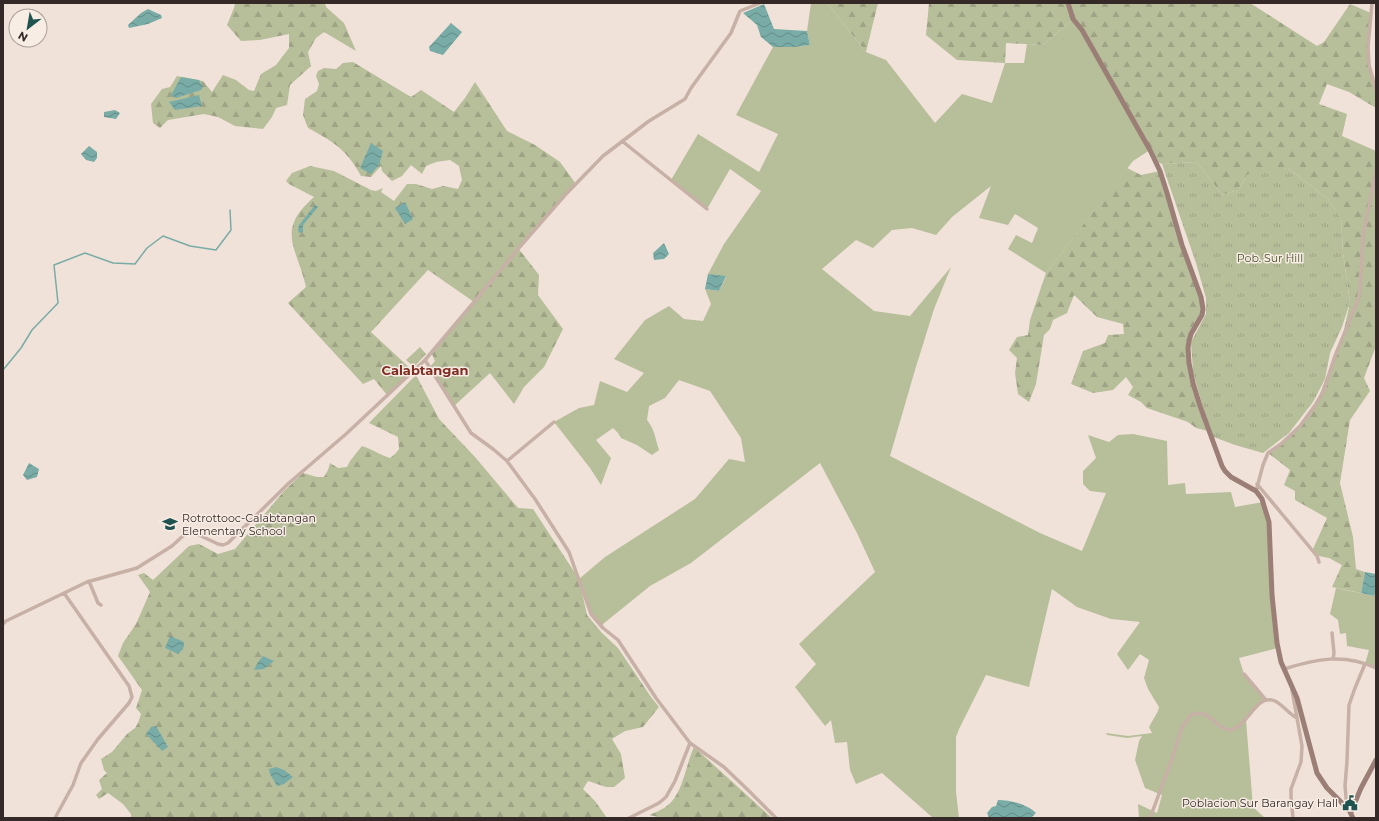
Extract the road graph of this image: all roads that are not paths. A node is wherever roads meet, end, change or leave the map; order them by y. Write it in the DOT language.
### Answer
graph roads {
  1 [pos="760,3"];
  2 [pos="1068,3"];
  3 [pos="1372,3"];
  4 [pos="1376,90"];
  5 [pos="622,141"];
  6 [pos="1376,170"];
  7 [pos="707,209"];
  8 [pos="424,360"];
  9 [pos="554,422"];
  10 [pos="507,462"];
  11 [pos="1258,484"];
  12 [pos="1256,492"];
  13 [pos="1319,562"];
  14 [pos="89,581"];
  15 [pos="64,593"];
  16 [pos="101,606"];
  17 [pos="3,624"];
  18 [pos="1332,634"];
  19 [pos="1333,659"];
  20 [pos="1365,664"];
  21 [pos="1376,668"];
  22 [pos="1284,669"];
  23 [pos="1244,674"];
  24 [pos="1291,685"];
  25 [pos="1265,699"];
  26 [pos="1297,718"];
  27 [pos="690,743"];
  28 [pos="1376,760"];
  29 [pos="1347,807"];
  30 [pos="1351,812"];
  31 [pos="55,818"];
  32 [pos="629,818"];
  33 [pos="776,818"];
  34 [pos="1150,818"];
  35 [pos="1293,818"];
  36 [pos="1353,818"];
  1 -- 5 [label="street"];
  2 -- 12 [label="main road"];
  3 -- 4 [label="street"];
  5 -- 7 [label="street"];
  5 -- 8 [label="street"];
  6 -- 11 [label="street"];
  8 -- 10 [label="street"];
  8 -- 14 [label="street"];
  9 -- 10 [label="street"];
  10 -- 27 [label="street"];
  11 -- 12 [label="street"];
  11 -- 13 [label="street"];
  12 -- 22 [label="main road"];
  14 -- 15 [label="street"];
  14 -- 16 [label="street"];
  15 -- 17 [label="street"];
  15 -- 31 [label="street"];
  18 -- 19 [label="street"];
  19 -- 20 [label="street"];
  19 -- 22 [label="street"];
  20 -- 21 [label="street"];
  20 -- 29 [label="street"];
  22 -- 24 [label="main road"];
  23 -- 25 [label="street"];
  24 -- 26 [label="street"];
  24 -- 29 [label="main road"];
  25 -- 26 [label="street"];
  25 -- 34 [label="street"];
  26 -- 35 [label="street"];
  27 -- 32 [label="street"];
  27 -- 33 [label="street"];
  28 -- 30 [label="main road"];
  29 -- 30 [label="main road"];
  30 -- 36 [label="main road"];
}
